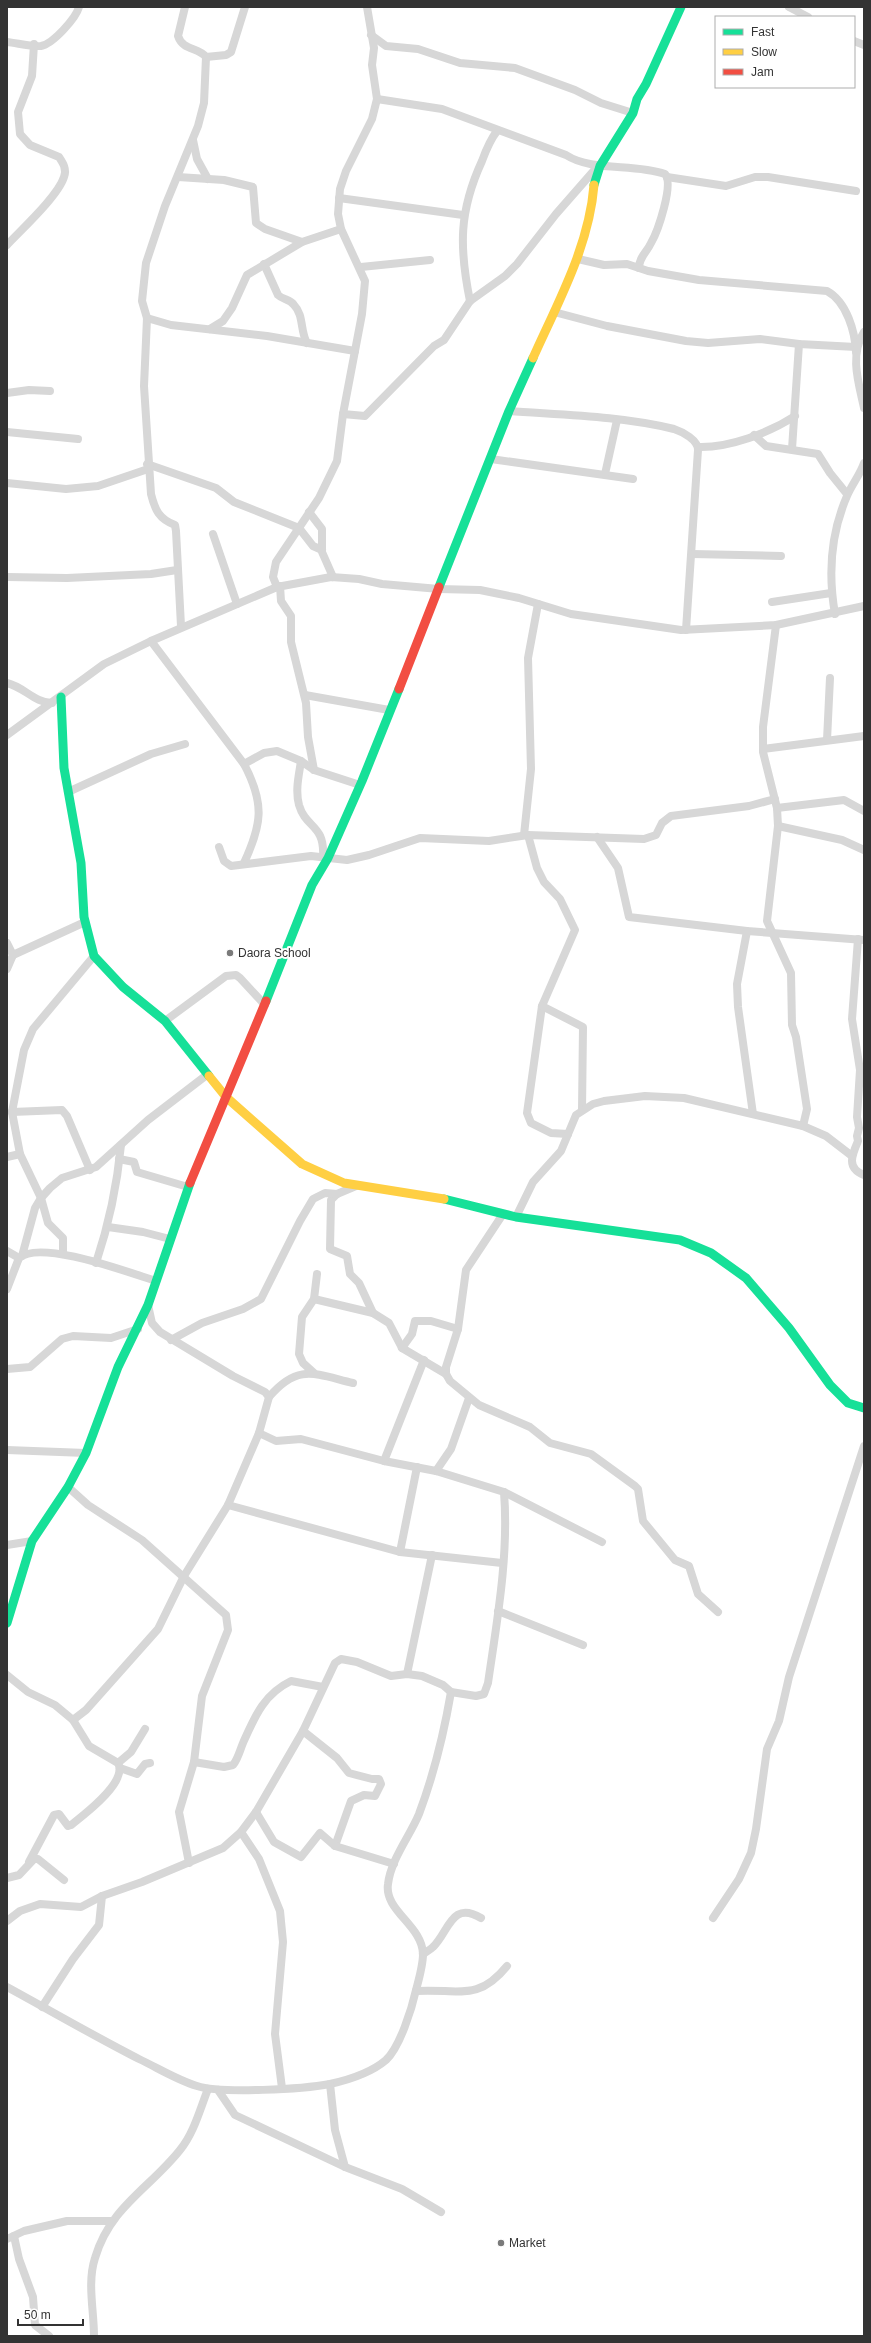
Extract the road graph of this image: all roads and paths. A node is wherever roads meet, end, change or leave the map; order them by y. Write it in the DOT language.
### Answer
graph roads {
  1 [pos="80,7"];
  2 [pos="185,7"];
  3 [pos="245,7"];
  4 [pos="366,7"];
  5 [pos="681,7"];
  6 [pos="789,7"];
  7 [pos="806,16"];
  8 [pos="371,35"];
  9 [pos="7,42"];
  10 [pos="34,44"];
  11 [pos="206,58"];
  12 [pos="377,99"];
  13 [pos="633,113"];
  14 [pos="497,131"];
  15 [pos="193,139"];
  16 [pos="599,166"];
  17 [pos="667,177"];
  18 [pos="178,178"];
  19 [pos="208,179"];
  20 [pos="856,191"];
  21 [pos="339,198"];
  22 [pos="463,215"];
  23 [pos="341,229"];
  24 [pos="302,242"];
  25 [pos="7,245"];
  26 [pos="578,259"];
  27 [pos="430,260"];
  28 [pos="264,264"];
  29 [pos="360,268"];
  30 [pos="639,268"];
  31 [pos="470,301"];
  32 [pos="554,312"];
  33 [pos="146,318"];
  34 [pos="210,329"];
  35 [pos="864,332"];
  36 [pos="307,343"];
  37 [pos="799,344"];
  38 [pos="856,350"];
  39 [pos="355,351"];
  40 [pos="50,391"];
  41 [pos="7,393"];
  42 [pos="864,408"];
  43 [pos="509,411"];
  44 [pos="343,414"];
  45 [pos="795,416"];
  46 [pos="617,420"];
  47 [pos="7,432"];
  48 [pos="754,435"];
  49 [pos="78,439"];
  50 [pos="698,447"];
  51 [pos="792,448"];
  52 [pos="491,459"];
  53 [pos="864,463"];
  54 [pos="148,466"];
  55 [pos="605,474"];
  56 [pos="633,479"];
  57 [pos="7,484"];
  58 [pos="847,494"];
  59 [pos="309,512"];
  60 [pos="299,528"];
  61 [pos="213,534"];
  62 [pos="322,550"];
  63 [pos="692,554"];
  64 [pos="781,556"];
  65 [pos="177,570"];
  66 [pos="333,577"];
  67 [pos="7,578"];
  68 [pos="278,586"];
  69 [pos="439,589"];
  70 [pos="832,593"];
  71 [pos="772,602"];
  72 [pos="236,604"];
  73 [pos="538,604"];
  74 [pos="864,606"];
  75 [pos="835,614"];
  76 [pos="776,624"];
  77 [pos="181,626"];
  78 [pos="686,630"];
  79 [pos="150,641"];
  80 [pos="830,678"];
  81 [pos="7,683"];
  82 [pos="305,695"];
  83 [pos="61,697"];
  84 [pos="52,703"];
  85 [pos="389,710"];
  86 [pos="7,735"];
  87 [pos="864,736"];
  88 [pos="827,740"];
  89 [pos="185,744"];
  90 [pos="763,749"];
  91 [pos="300,760"];
  92 [pos="244,764"];
  93 [pos="314,770"];
  94 [pos="360,785"];
  95 [pos="68,792"];
  96 [pos="775,800"];
  97 [pos="777,808"];
  98 [pos="864,811"];
  99 [pos="778,826"];
  100 [pos="526,835"];
  101 [pos="597,837"];
  102 [pos="219,847"];
  103 [pos="864,850"];
  104 [pos="325,857"];
  105 [pos="244,863"];
  106 [pos="85,922"];
  107 [pos="747,930"];
  108 [pos="773,932"];
  109 [pos="861,939"];
  110 [pos="7,943"];
  111 [pos="12,955"];
  112 [pos="94,956"];
  113 [pos="7,969"];
  114 [pos="265,1005"];
  115 [pos="542,1006"];
  116 [pos="165,1021"];
  117 [pos="208,1074"];
  118 [pos="226,1098"];
  119 [pos="582,1110"];
  120 [pos="753,1114"];
  121 [pos="10,1115"];
  122 [pos="803,1126"];
  123 [pos="568,1134"];
  124 [pos="121,1145"];
  125 [pos="20,1154"];
  126 [pos="852,1156"];
  127 [pos="7,1157"];
  128 [pos="119,1159"];
  129 [pos="90,1170"];
  130 [pos="864,1175"];
  131 [pos="356,1186"];
  132 [pos="188,1187"];
  133 [pos="337,1194"];
  134 [pos="41,1198"];
  135 [pos="503,1214"];
  136 [pos="516,1217"];
  137 [pos="108,1227"];
  138 [pos="170,1239"];
  139 [pos="7,1251"];
  140 [pos="64,1253"];
  141 [pos="20,1257"];
  142 [pos="96,1263"];
  143 [pos="317,1274"];
  144 [pos="156,1281"];
  145 [pos="7,1289"];
  146 [pos="314,1298"];
  147 [pos="148,1305"];
  148 [pos="373,1313"];
  149 [pos="138,1329"];
  150 [pos="458,1329"];
  151 [pos="171,1340"];
  152 [pos="402,1348"];
  153 [pos="424,1360"];
  154 [pos="7,1369"];
  155 [pos="314,1373"];
  156 [pos="446,1374"];
  157 [pos="353,1382"];
  158 [pos="269,1397"];
  159 [pos="469,1398"];
  160 [pos="864,1408"];
  161 [pos="259,1433"];
  162 [pos="864,1446"];
  163 [pos="7,1450"];
  164 [pos="86,1453"];
  165 [pos="384,1461"];
  166 [pos="418,1468"];
  167 [pos="436,1471"];
  168 [pos="68,1487"];
  169 [pos="504,1492"];
  170 [pos="228,1505"];
  171 [pos="32,1541"];
  172 [pos="602,1542"];
  173 [pos="7,1545"];
  174 [pos="400,1552"];
  175 [pos="432,1555"];
  176 [pos="502,1562"];
  177 [pos="184,1576"];
  178 [pos="498,1610"];
  179 [pos="718,1612"];
  180 [pos="7,1623"];
  181 [pos="583,1645"];
  182 [pos="407,1674"];
  183 [pos="7,1675"];
  184 [pos="323,1687"];
  185 [pos="451,1692"];
  186 [pos="73,1720"];
  187 [pos="145,1729"];
  188 [pos="303,1731"];
  189 [pos="194,1762"];
  190 [pos="150,1763"];
  191 [pos="119,1765"];
  192 [pos="256,1812"];
  193 [pos="242,1832"];
  194 [pos="335,1846"];
  195 [pos="29,1862"];
  196 [pos="189,1863"];
  197 [pos="394,1864"];
  198 [pos="7,1878"];
  199 [pos="64,1880"];
  200 [pos="102,1896"];
  201 [pos="481,1918"];
  202 [pos="713,1918"];
  203 [pos="7,1921"];
  204 [pos="423,1954"];
  205 [pos="507,1966"];
  206 [pos="7,1987"];
  207 [pos="416,1990"];
  208 [pos="42,2007"];
  209 [pos="330,2084"];
  210 [pos="282,2088"];
  211 [pos="208,2089"];
  212 [pos="218,2090"];
  213 [pos="345,2167"];
  214 [pos="441,2212"];
  215 [pos="111,2221"];
  216 [pos="10,2238"];
  217 [pos="49,2336"];
  218 [pos="94,2336"];
  1 -- 10 [label="street"];
  2 -- 11 [label="street"];
  3 -- 11 [label="street"];
  4 -- 8 [label="street"];
  5 -- 13 [label="street"];
  6 -- 7 [label="street"];
  8 -- 12 [label="street"];
  8 -- 13 [label="street"];
  9 -- 10 [label="street"];
  10 -- 25 [label="street"];
  11 -- 15 [label="street"];
  12 -- 14 [label="street"];
  12 -- 21 [label="street"];
  13 -- 16 [label="street"];
  14 -- 16 [label="street"];
  14 -- 22 [label="street"];
  15 -- 18 [label="street"];
  15 -- 19 [label="street"];
  16 -- 17 [label="street"];
  16 -- 26 [label="street"];
  16 -- 31 [label="street"];
  17 -- 20 [label="street"];
  17 -- 30 [label="street"];
  18 -- 19 [label="street"];
  18 -- 33 [label="street"];
  19 -- 24 [label="street"];
  21 -- 22 [label="street"];
  21 -- 23 [label="street"];
  22 -- 31 [label="street"];
  23 -- 24 [label="street"];
  23 -- 29 [label="street"];
  24 -- 28 [label="street"];
  26 -- 30 [label="street"];
  26 -- 32 [label="street"];
  27 -- 29 [label="street"];
  28 -- 34 [label="street"];
  28 -- 36 [label="street"];
  29 -- 39 [label="street"];
  30 -- 38 [label="street"];
  31 -- 44 [label="street"];
  32 -- 37 [label="street"];
  32 -- 43 [label="street"];
  33 -- 34 [label="street"];
  33 -- 54 [label="street"];
  34 -- 36 [label="street"];
  35 -- 38 [label="street"];
  36 -- 39 [label="street"];
  37 -- 38 [label="street"];
  37 -- 45 [label="street"];
  38 -- 42 [label="street"];
  39 -- 44 [label="street"];
  40 -- 41 [label="street"];
  43 -- 46 [label="street"];
  43 -- 52 [label="street"];
  44 -- 59 [label="street"];
  45 -- 48 [label="street"];
  45 -- 51 [label="street"];
  46 -- 50 [label="street"];
  46 -- 55 [label="street"];
  47 -- 49 [label="street"];
  48 -- 50 [label="street"];
  48 -- 51 [label="street"];
  50 -- 63 [label="street"];
  51 -- 58 [label="street"];
  52 -- 55 [label="street"];
  52 -- 69 [label="street"];
  53 -- 58 [label="street"];
  54 -- 57 [label="street"];
  54 -- 60 [label="street"];
  54 -- 65 [label="street"];
  55 -- 56 [label="street"];
  58 -- 70 [label="street"];
  59 -- 60 [label="street"];
  59 -- 62 [label="street"];
  60 -- 62 [label="street"];
  60 -- 68 [label="street"];
  61 -- 72 [label="street"];
  62 -- 66 [label="street"];
  63 -- 64 [label="street"];
  63 -- 78 [label="street"];
  65 -- 67 [label="street"];
  65 -- 77 [label="street"];
  66 -- 68 [label="street"];
  66 -- 69 [label="street"];
  68 -- 72 [label="street"];
  68 -- 82 [label="street"];
  69 -- 73 [label="street"];
  69 -- 85 [label="street"];
  70 -- 71 [label="street"];
  70 -- 75 [label="street"];
  72 -- 77 [label="street"];
  73 -- 78 [label="street"];
  73 -- 100 [label="street"];
  74 -- 75 [label="street"];
  75 -- 76 [label="street"];
  76 -- 78 [label="street"];
  76 -- 90 [label="street"];
  77 -- 79 [label="street"];
  79 -- 83 [label="street"];
  79 -- 92 [label="street"];
  80 -- 88 [label="street"];
  81 -- 84 [label="street"];
  82 -- 85 [label="street"];
  82 -- 93 [label="street"];
  83 -- 84 [label="street"];
  83 -- 95 [label="street"];
  84 -- 86 [label="street"];
  85 -- 94 [label="street"];
  87 -- 88 [label="street"];
  88 -- 90 [label="street"];
  89 -- 95 [label="street"];
  90 -- 96 [label="street"];
  91 -- 92 [label="street"];
  91 -- 93 [label="street"];
  91 -- 104 [label="street"];
  92 -- 105 [label="street"];
  93 -- 94 [label="street"];
  94 -- 104 [label="street"];
  95 -- 106 [label="street"];
  96 -- 97 [label="street"];
  96 -- 101 [label="street"];
  97 -- 98 [label="street"];
  97 -- 99 [label="street"];
  99 -- 103 [label="street"];
  99 -- 108 [label="street"];
  100 -- 101 [label="street"];
  100 -- 104 [label="street"];
  100 -- 115 [label="street"];
  101 -- 107 [label="street"];
  102 -- 105 [label="street"];
  104 -- 105 [label="street"];
  104 -- 114 [label="street"];
  106 -- 111 [label="street"];
  106 -- 112 [label="street"];
  107 -- 108 [label="street"];
  107 -- 120 [label="street"];
  108 -- 109 [label="street"];
  108 -- 122 [label="street"];
  109 -- 126 [label="street"];
  110 -- 111 [label="street"];
  111 -- 113 [label="street"];
  112 -- 116 [label="street"];
  112 -- 121 [label="street"];
  114 -- 116 [label="street"];
  114 -- 118 [label="street"];
  115 -- 119 [label="street"];
  115 -- 123 [label="street"];
  116 -- 117 [label="street"];
  117 -- 118 [label="street"];
  117 -- 124 [label="street"];
  118 -- 131 [label="street"];
  118 -- 132 [label="street"];
  119 -- 120 [label="street"];
  119 -- 123 [label="street"];
  120 -- 122 [label="street"];
  121 -- 125 [label="street"];
  121 -- 129 [label="street"];
  122 -- 126 [label="street"];
  123 -- 136 [label="street"];
  124 -- 128 [label="street"];
  124 -- 129 [label="street"];
  125 -- 127 [label="street"];
  125 -- 134 [label="street"];
  126 -- 130 [label="street"];
  128 -- 132 [label="street"];
  128 -- 137 [label="street"];
  129 -- 134 [label="street"];
  131 -- 133 [label="street"];
  131 -- 135 [label="street"];
  132 -- 138 [label="street"];
  133 -- 148 [label="street"];
  133 -- 151 [label="street"];
  134 -- 140 [label="street"];
  134 -- 141 [label="street"];
  135 -- 136 [label="street"];
  135 -- 150 [label="street"];
  136 -- 160 [label="street"];
  137 -- 138 [label="street"];
  137 -- 142 [label="street"];
  138 -- 144 [label="street"];
  139 -- 141 [label="street"];
  140 -- 141 [label="street"];
  140 -- 142 [label="street"];
  141 -- 145 [label="street"];
  142 -- 144 [label="street"];
  143 -- 146 [label="street"];
  144 -- 147 [label="street"];
  146 -- 148 [label="street"];
  146 -- 155 [label="street"];
  147 -- 149 [label="street"];
  147 -- 151 [label="street"];
  148 -- 152 [label="street"];
  149 -- 154 [label="street"];
  149 -- 164 [label="street"];
  150 -- 152 [label="street"];
  150 -- 156 [label="street"];
  151 -- 158 [label="street"];
  152 -- 153 [label="street"];
  153 -- 156 [label="street"];
  153 -- 165 [label="street"];
  155 -- 157 [label="street"];
  155 -- 158 [label="street"];
  156 -- 159 [label="street"];
  158 -- 161 [label="street"];
  159 -- 167 [label="street"];
  159 -- 179 [label="street"];
  161 -- 165 [label="street"];
  161 -- 170 [label="street"];
  162 -- 202 [label="street"];
  163 -- 164 [label="street"];
  164 -- 168 [label="street"];
  165 -- 166 [label="street"];
  166 -- 167 [label="street"];
  166 -- 174 [label="street"];
  167 -- 169 [label="street"];
  168 -- 171 [label="street"];
  168 -- 177 [label="street"];
  169 -- 172 [label="street"];
  169 -- 176 [label="street"];
  170 -- 174 [label="street"];
  170 -- 177 [label="street"];
  171 -- 173 [label="street"];
  171 -- 180 [label="street"];
  174 -- 175 [label="street"];
  175 -- 176 [label="street"];
  175 -- 182 [label="street"];
  176 -- 178 [label="street"];
  177 -- 186 [label="street"];
  177 -- 189 [label="street"];
  178 -- 181 [label="street"];
  178 -- 185 [label="street"];
  182 -- 184 [label="street"];
  182 -- 185 [label="street"];
  183 -- 186 [label="street"];
  184 -- 188 [label="street"];
  184 -- 189 [label="street"];
  185 -- 197 [label="street"];
  186 -- 191 [label="street"];
  187 -- 191 [label="street"];
  188 -- 192 [label="street"];
  188 -- 194 [label="street"];
  189 -- 196 [label="street"];
  190 -- 191 [label="street"];
  191 -- 195 [label="street"];
  192 -- 193 [label="street"];
  192 -- 194 [label="street"];
  193 -- 196 [label="street"];
  193 -- 210 [label="street"];
  194 -- 197 [label="street"];
  195 -- 198 [label="street"];
  195 -- 199 [label="street"];
  196 -- 200 [label="street"];
  197 -- 204 [label="street"];
  200 -- 203 [label="street"];
  200 -- 208 [label="street"];
  201 -- 204 [label="street"];
  204 -- 207 [label="street"];
  205 -- 207 [label="street"];
  206 -- 208 [label="street"];
  207 -- 209 [label="street"];
  208 -- 211 [label="street"];
  209 -- 210 [label="street"];
  209 -- 213 [label="street"];
  210 -- 212 [label="street"];
  211 -- 212 [label="street"];
  211 -- 215 [label="street"];
  212 -- 213 [label="street"];
  213 -- 214 [label="street"];
  215 -- 216 [label="street"];
  215 -- 218 [label="street"];
  216 -- 217 [label="street"];
}
